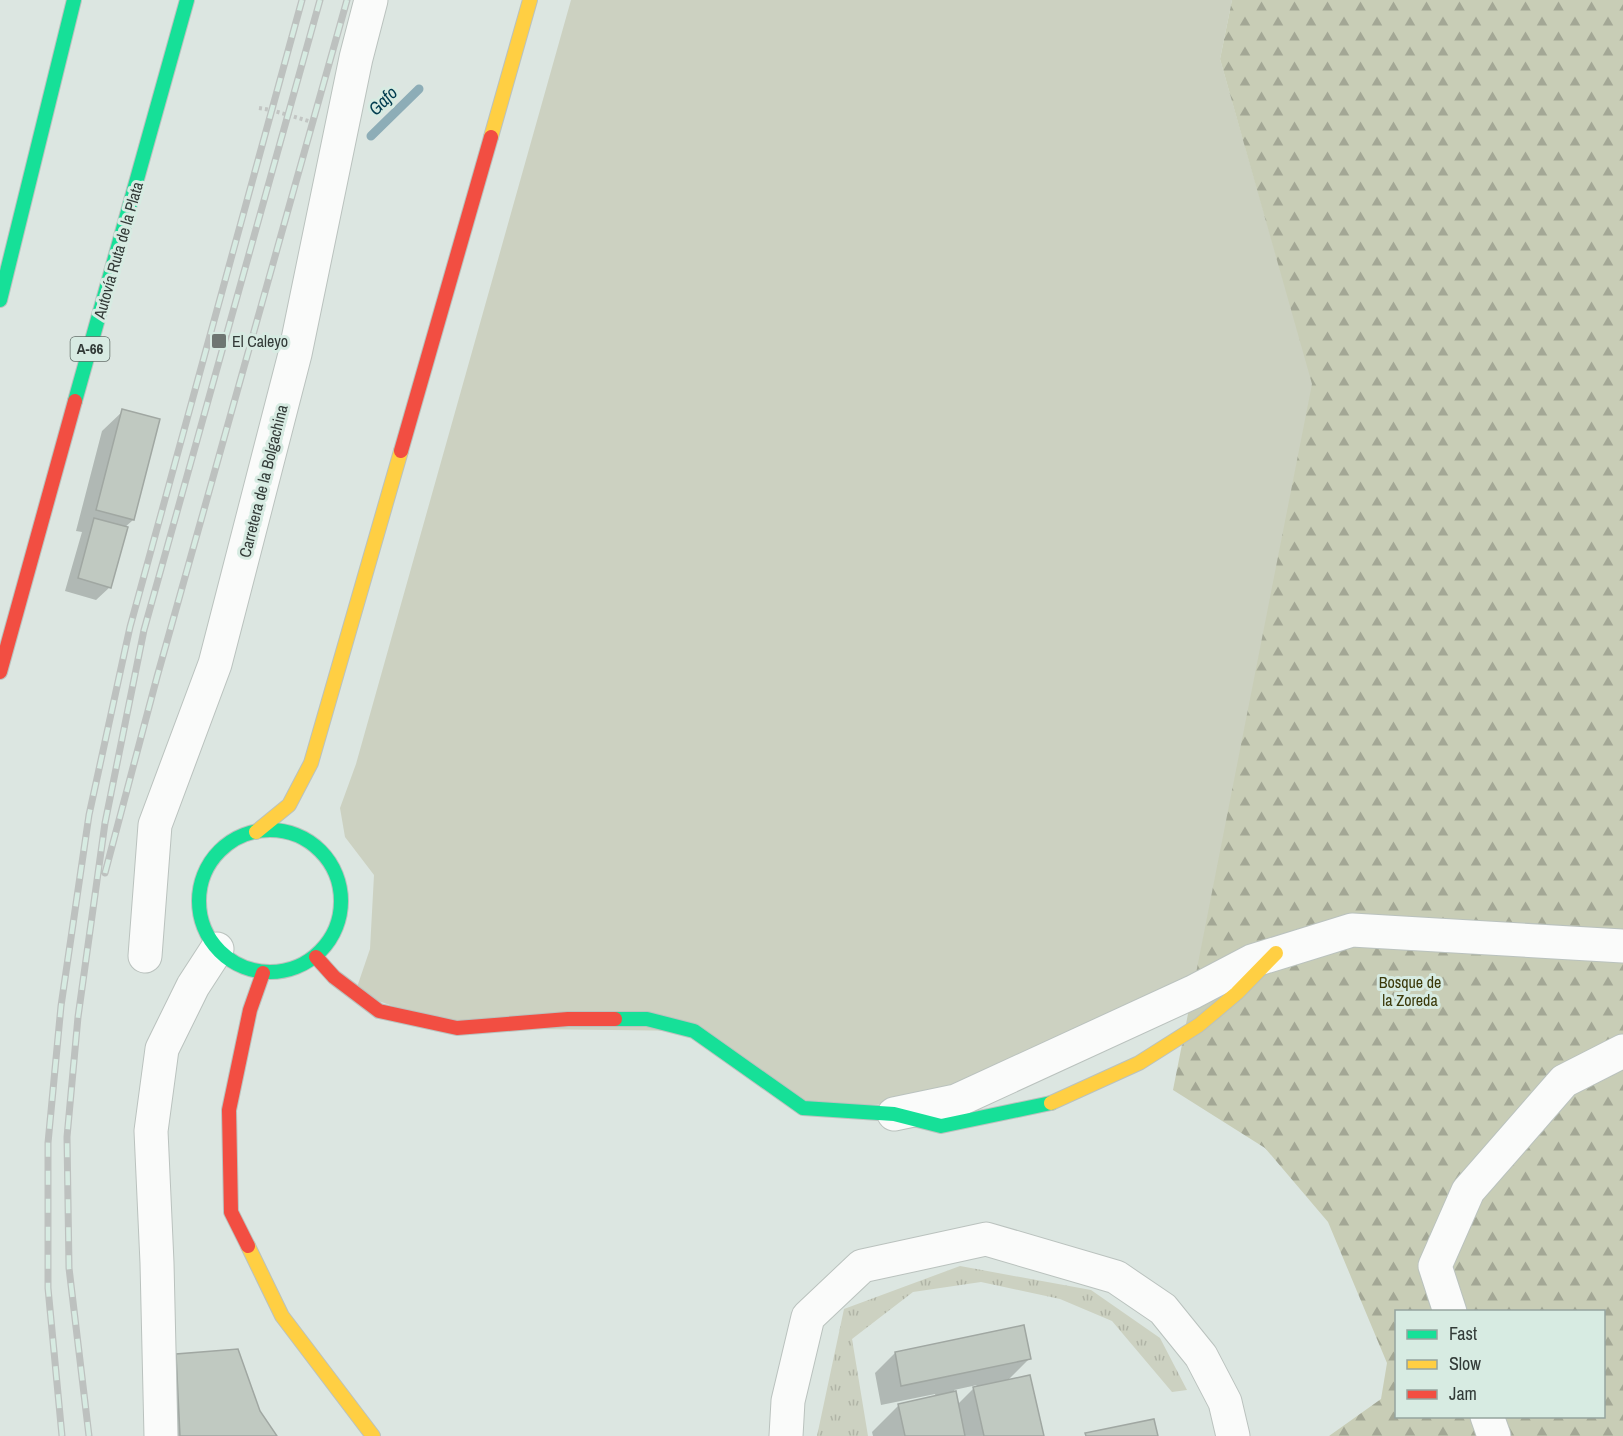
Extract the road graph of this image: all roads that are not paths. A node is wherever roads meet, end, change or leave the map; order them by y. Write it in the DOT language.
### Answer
graph roads {
  1 [pos="74,0"];
  2 [pos="187,0"];
  3 [pos="371,0"];
  4 [pos="530,0"];
  5 [pos="0,300"];
  6 [pos="0,672"];
  7 [pos="310,762"];
  8 [pos="311,793"];
  9 [pos="315,831"];
  10 [pos="256,832"];
  11 [pos="320,850"];
  12 [pos="1623,946"];
  13 [pos="218,949"];
  14 [pos="145,956"];
  15 [pos="316,957"];
  16 [pos="263,973"];
  17 [pos="1623,1051"];
  18 [pos="894,1114"];
  19 [pos="1450,1310"];
  20 [pos="1488,1418"];
  21 [pos="161,1436"];
  22 [pos="373,1436"];
  23 [pos="786,1436"];
  24 [pos="1233,1436"];
  25 [pos="1494,1436"];
  1 -- 5 [label="main road"];
  2 -- 6 [label="main road, Autovía Ruta de la Plata / A-66"];
  3 -- 14 [label="street, Carretera de la Bolgachina"];
  4 -- 7 [label="main road"];
  7 -- 8 [label="main road"];
  7 -- 10 [label="main road"];
  9 -- 11 [label="main road"];
  10 -- 11 [label="main road"];
  10 -- 13 [label="main road"];
  11 -- 15 [label="main road"];
  12 -- 18 [label="street"];
  13 -- 16 [label="main road"];
  13 -- 21 [label="street"];
  15 -- 16 [label="main road"];
  15 -- 18 [label="main road"];
  16 -- 22 [label="main road"];
  17 -- 19 [label="street"];
  20 -- 25 [label="street"];
  23 -- 24 [label="street"];
}
